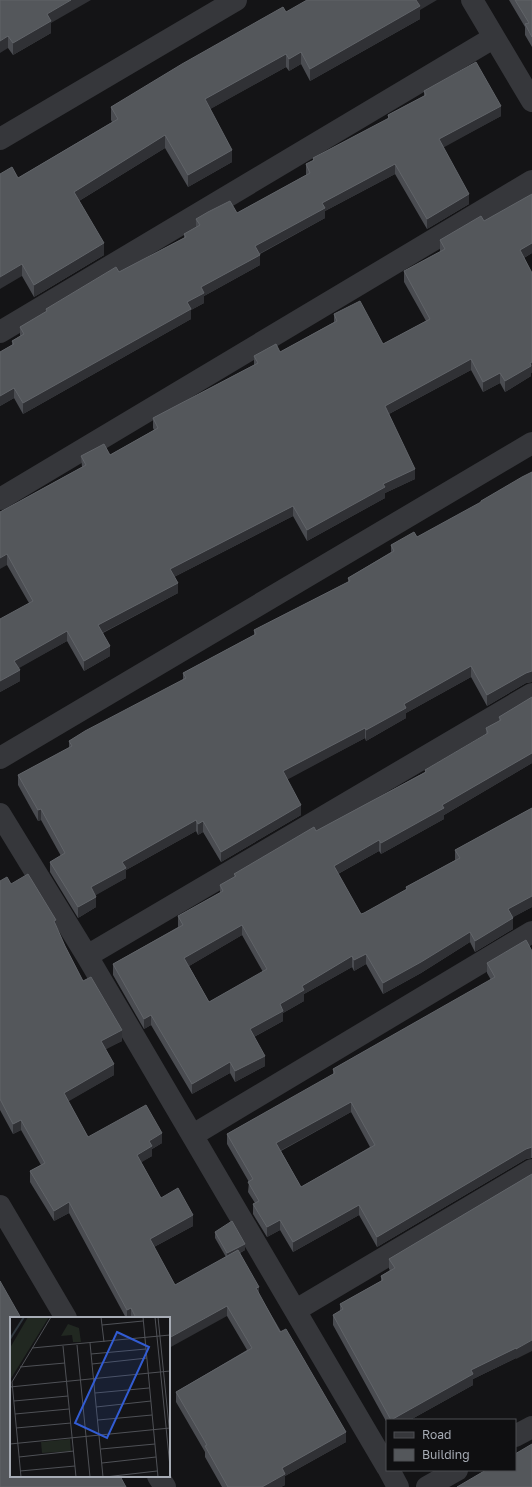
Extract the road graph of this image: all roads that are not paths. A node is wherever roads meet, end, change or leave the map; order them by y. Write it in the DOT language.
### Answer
graph roads {
  1 [pos="236,0"];
  2 [pos="472,0"];
  3 [pos="494,38"];
  4 [pos="532,101"];
  5 [pos="0,139"];
  6 [pos="532,181"];
  7 [pos="0,332"];
  8 [pos="532,443"];
  9 [pos="0,499"];
  10 [pos="532,694"];
  11 [pos="0,758"];
  12 [pos="0,814"];
  13 [pos="532,932"];
  14 [pos="87,956"];
  15 [pos="193,1135"];
  16 [pos="532,1170"];
  17 [pos="0,1206"];
  18 [pos="296,1310"];
  19 [pos="65,1317"];
  20 [pos="532,1427"];
  21 [pos="516,1435"];
  22 [pos="386,1465"];
  23 [pos="390,1471"];
  24 [pos="455,1471"];
  25 [pos="159,1477"];
  26 [pos="165,1487"];
  27 [pos="398,1487"];
  28 [pos="427,1487"];
  1 -- 5 [label="street"];
  2 -- 3 [label="street"];
  3 -- 4 [label="street"];
  3 -- 7 [label="street"];
  6 -- 9 [label="street"];
  8 -- 11 [label="street"];
  10 -- 14 [label="street"];
  12 -- 14 [label="street"];
  13 -- 15 [label="street"];
  14 -- 15 [label="street"];
  15 -- 18 [label="street"];
  16 -- 18 [label="street"];
  17 -- 19 [label="street"];
  18 -- 22 [label="street"];
  20 -- 21 [label="street"];
  23 -- 27 [label="street"];
  24 -- 28 [label="street"];
  25 -- 26 [label="street"];
}
